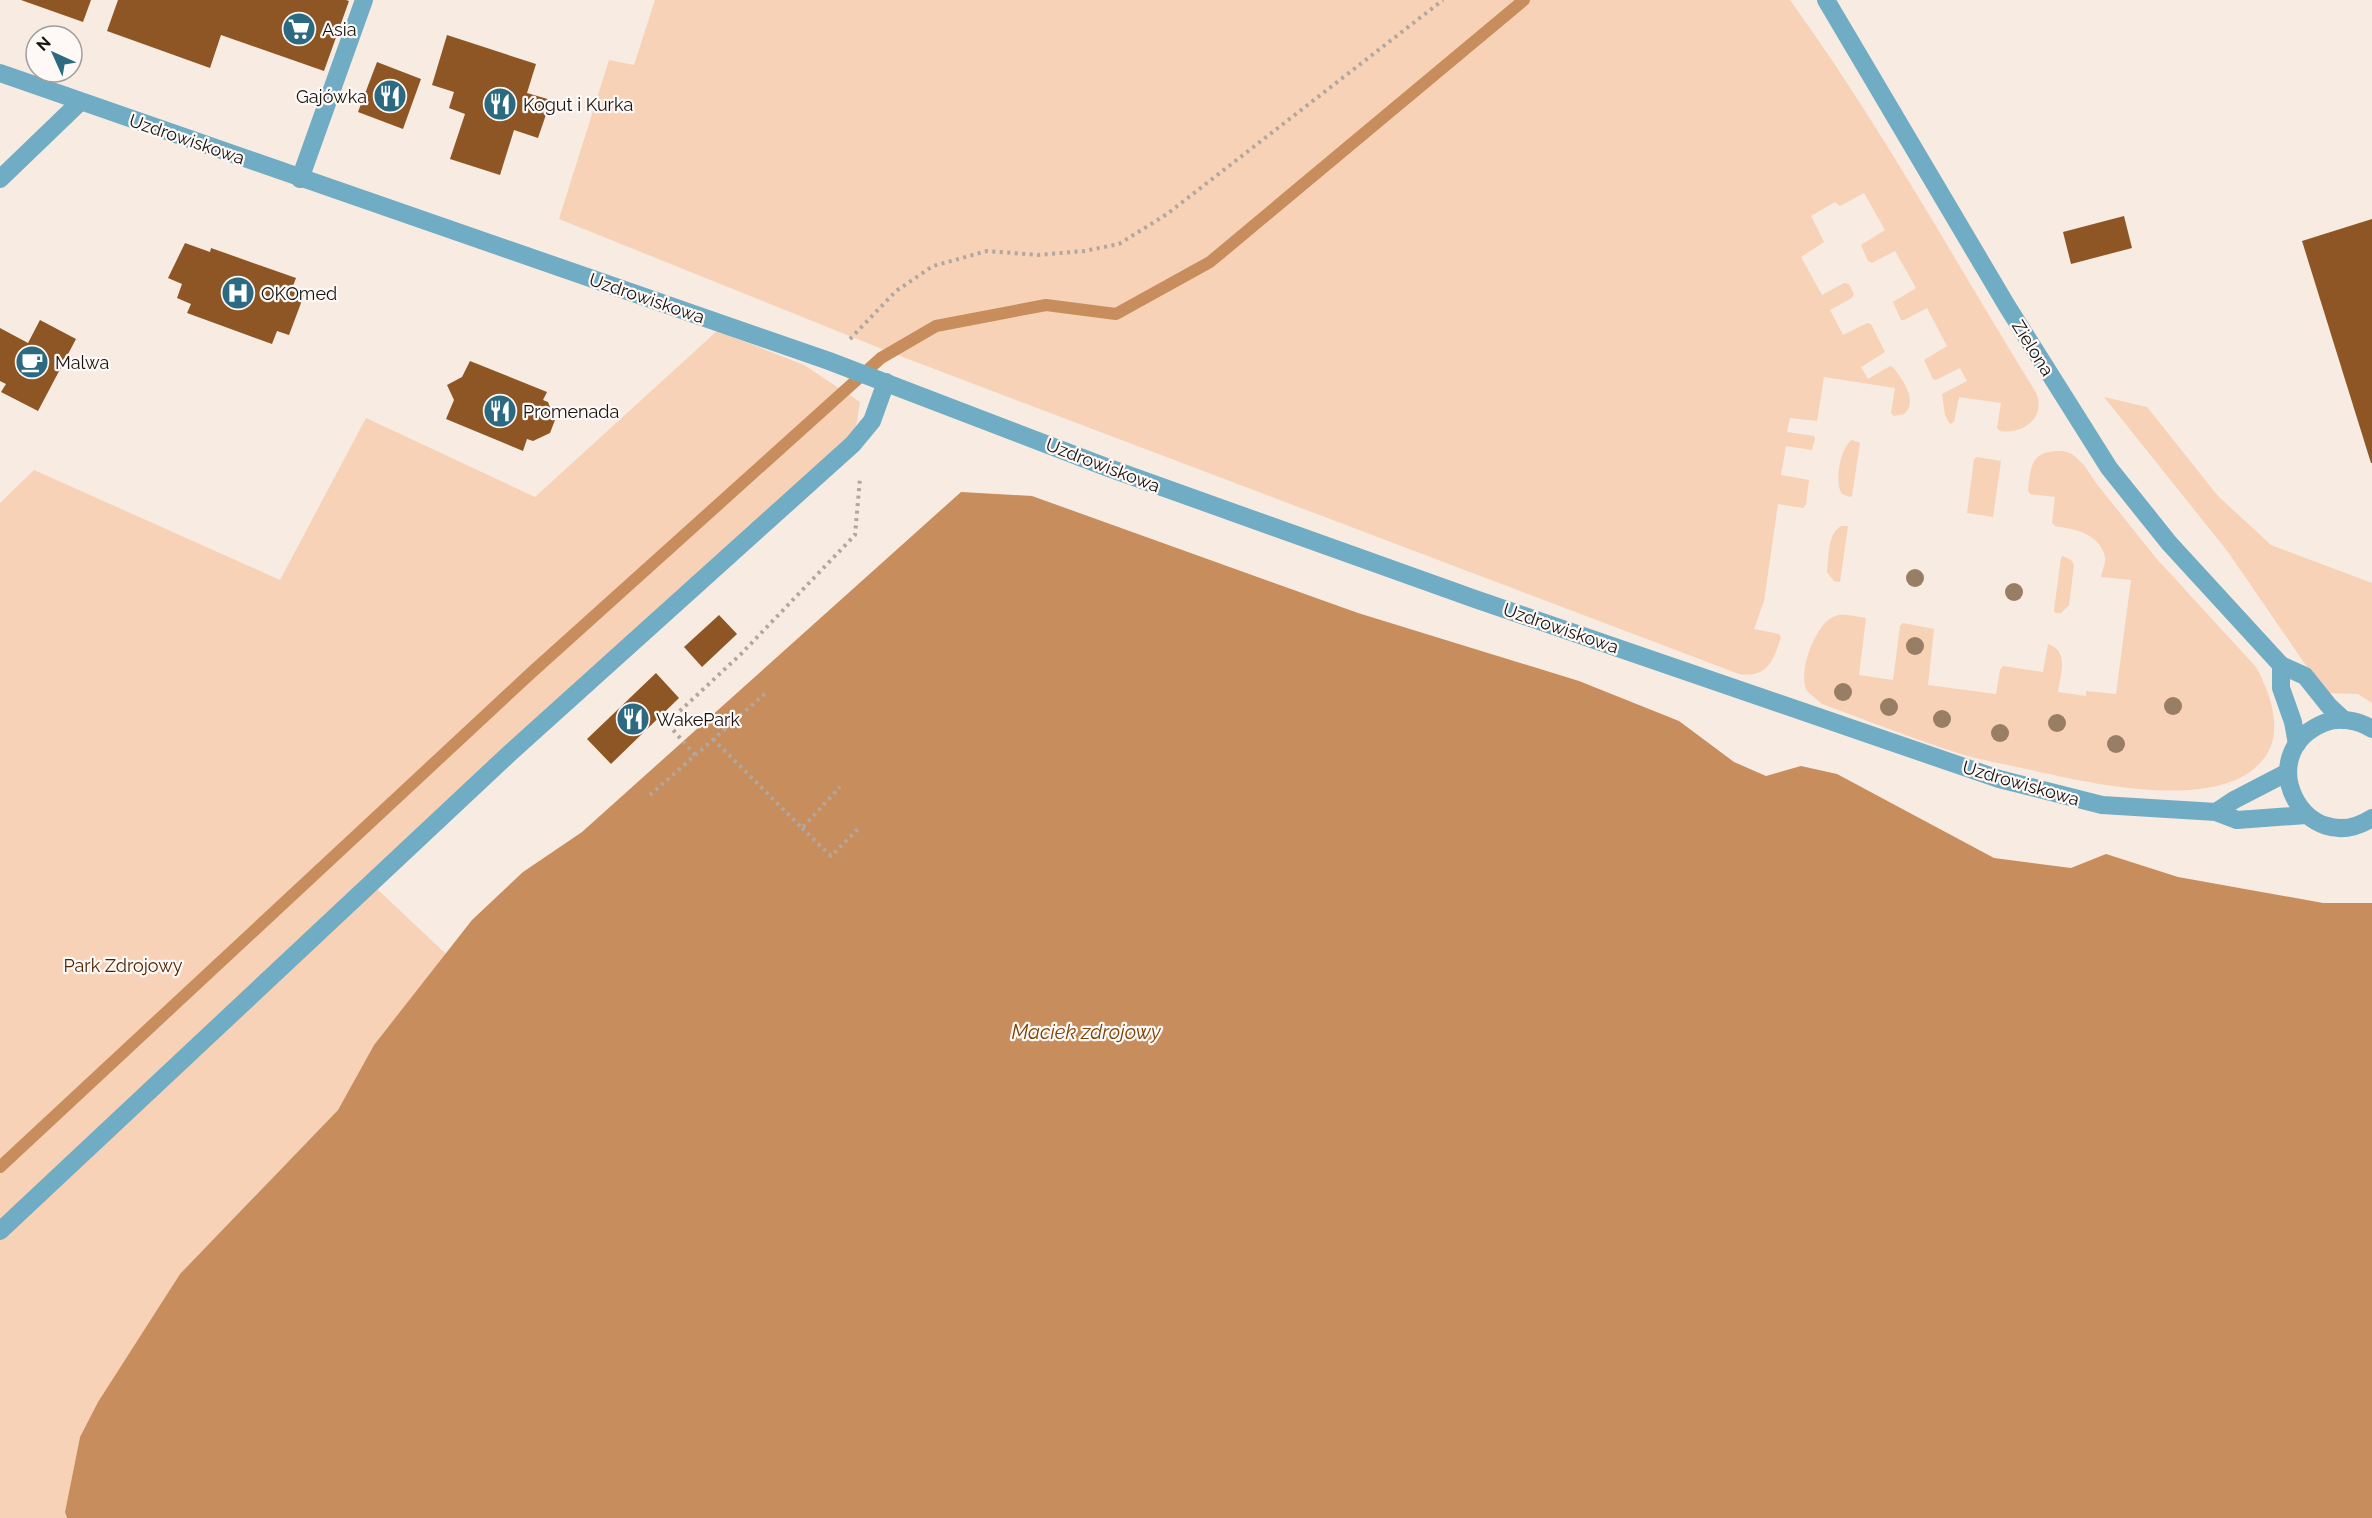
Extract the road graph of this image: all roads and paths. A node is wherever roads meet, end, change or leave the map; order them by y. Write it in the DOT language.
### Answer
graph roads {
  1 [pos="363,0"];
  2 [pos="1443,0"];
  3 [pos="1826,0"];
  4 [pos="0,74"];
  5 [pos="80,102"];
  6 [pos="0,179"];
  7 [pos="300,179"];
  8 [pos="829,361"];
  9 [pos="886,382"];
  10 [pos="860,477"];
  11 [pos="2281,665"];
  12 [pos="767,692"];
  13 [pos="2344,720"];
  14 [pos="2372,729"];
  15 [pos="713,739"];
  16 [pos="2297,744"];
  17 [pos="695,755"];
  18 [pos="2288,772"];
  19 [pos="840,787"];
  20 [pos="650,795"];
  21 [pos="2216,812"];
  22 [pos="2306,815"];
  23 [pos="2371,820"];
  24 [pos="861,826"];
  25 [pos="802,828"];
  26 [pos="0,1231"];
  1 -- 7 [label="street"];
  2 -- 8 [label="path"];
  3 -- 11 [label="street, Zielona"];
  4 -- 5 [label="street, Uzdrowiskowa"];
  5 -- 6 [label="street"];
  5 -- 7 [label="street, Uzdrowiskowa"];
  7 -- 8 [label="street, Uzdrowiskowa"];
  8 -- 9 [label="street, Uzdrowiskowa"];
  9 -- 21 [label="street, Uzdrowiskowa"];
  9 -- 26 [label="street"];
  10 -- 17 [label="path"];
  11 -- 13 [label="street, Zielona"];
  11 -- 16 [label="street"];
  12 -- 15 [label="path"];
  13 -- 14 [label="street"];
  13 -- 16 [label="street"];
  15 -- 17 [label="path"];
  15 -- 25 [label="path"];
  16 -- 18 [label="street"];
  17 -- 20 [label="path"];
  18 -- 21 [label="street"];
  18 -- 22 [label="street"];
  19 -- 25 [label="path"];
  21 -- 22 [label="street, Uzdrowiskowa"];
  22 -- 23 [label="street"];
  24 -- 25 [label="path"];
}
